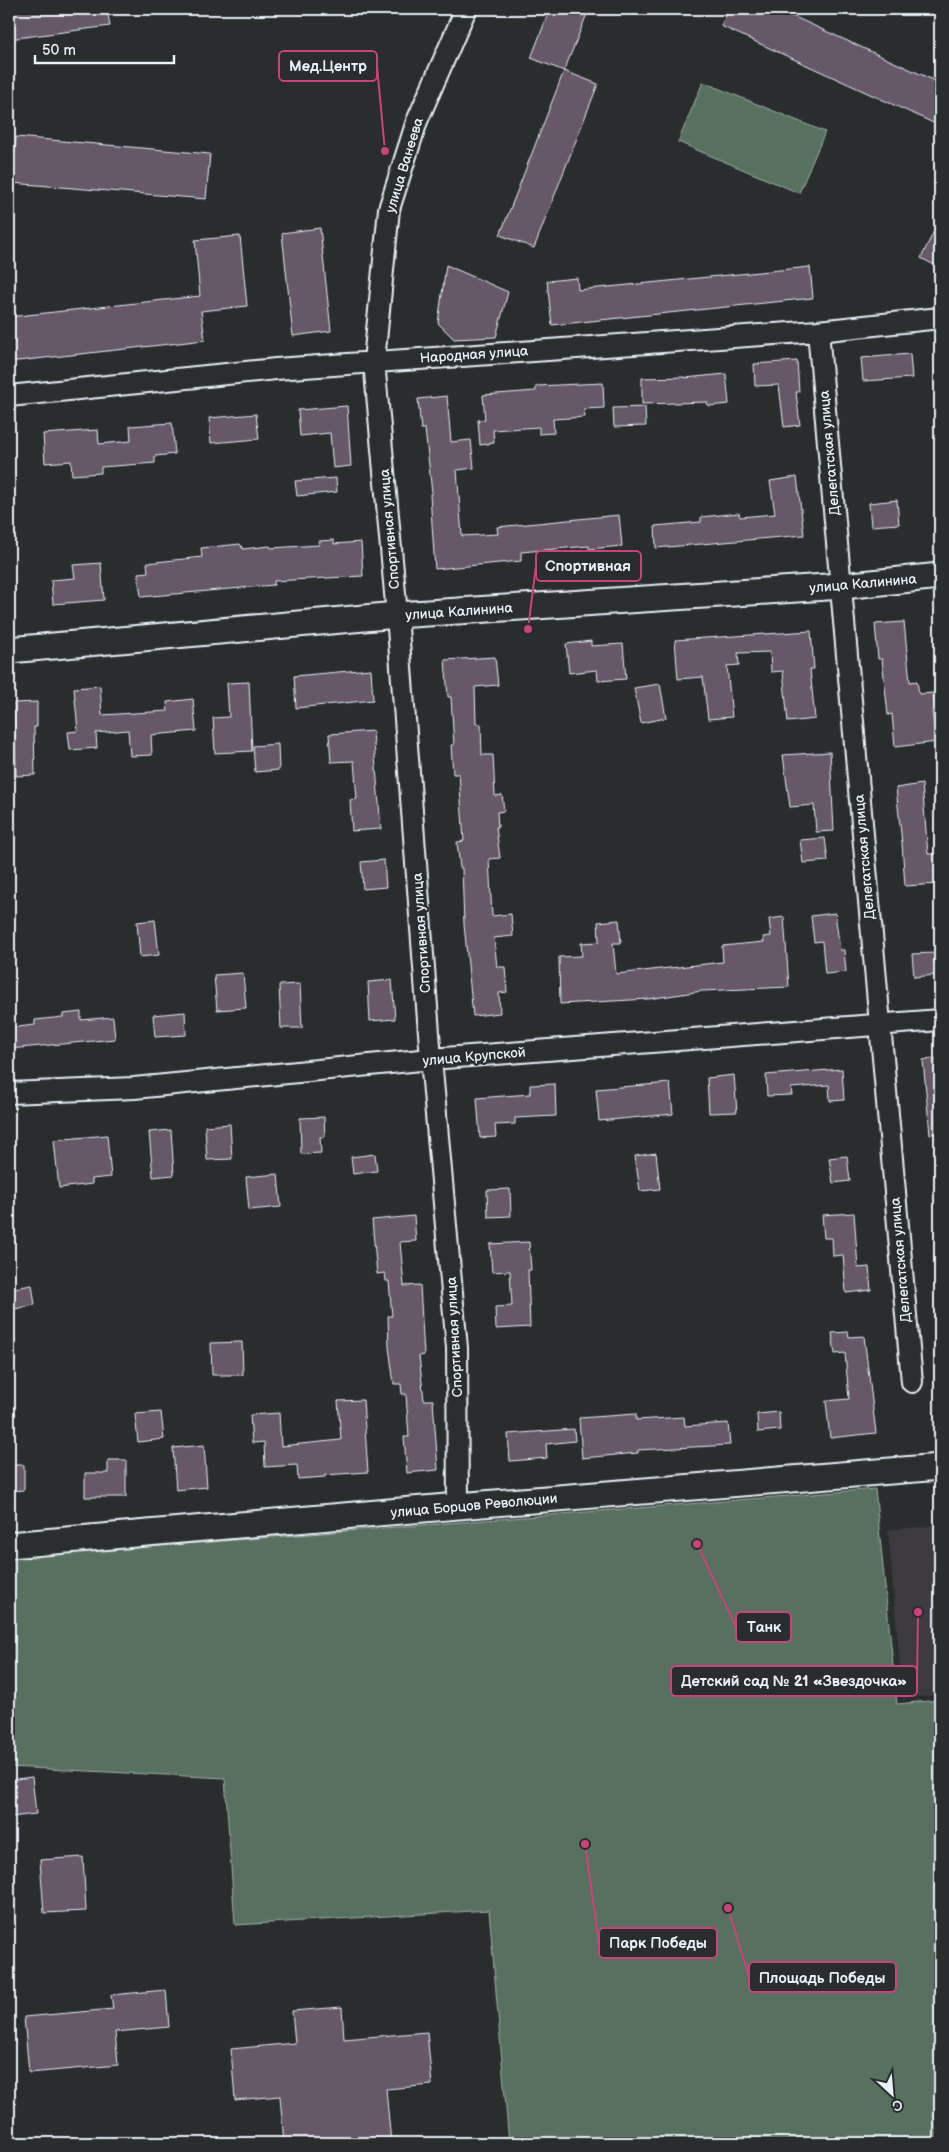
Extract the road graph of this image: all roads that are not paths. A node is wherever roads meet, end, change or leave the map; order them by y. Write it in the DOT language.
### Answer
graph roads {
  1 [pos="466,9"];
  2 [pos="940,318"];
  3 [pos="818,331"];
  4 [pos="374,361"];
  5 [pos="9,396"];
  6 [pos="940,576"];
  7 [pos="842,586"];
  8 [pos="397,615"];
  9 [pos="9,650"];
  10 [pos="940,1020"];
  11 [pos="878,1024"];
  12 [pos="431,1059"];
  13 [pos="9,1093"];
  14 [pos="912,1382"];
  15 [pos="940,1467"];
  16 [pos="458,1506"];
  17 [pos="9,1545"];
  1 -- 4 [label="street, улица Ванеева"];
  2 -- 3 [label="street, Народная улица"];
  3 -- 4 [label="street, Народная улица"];
  3 -- 7 [label="street, Делегатская улица"];
  4 -- 5 [label="street, Народная улица"];
  4 -- 8 [label="street, Спортивная улица"];
  6 -- 7 [label="street, улица Калинина"];
  7 -- 8 [label="street, улица Калинина"];
  7 -- 11 [label="street, Делегатская улица"];
  8 -- 9 [label="street, улица Калинина"];
  8 -- 12 [label="street, Спортивная улица"];
  10 -- 11 [label="street, улица Крупской"];
  11 -- 12 [label="street, улица Крупской"];
  11 -- 14 [label="street, Делегатская улица"];
  12 -- 13 [label="street, улица Крупской"];
  12 -- 16 [label="street, Спортивная улица"];
  15 -- 16 [label="street, улица Борцов Революции"];
  16 -- 17 [label="street, улица Борцов Революции"];
}
